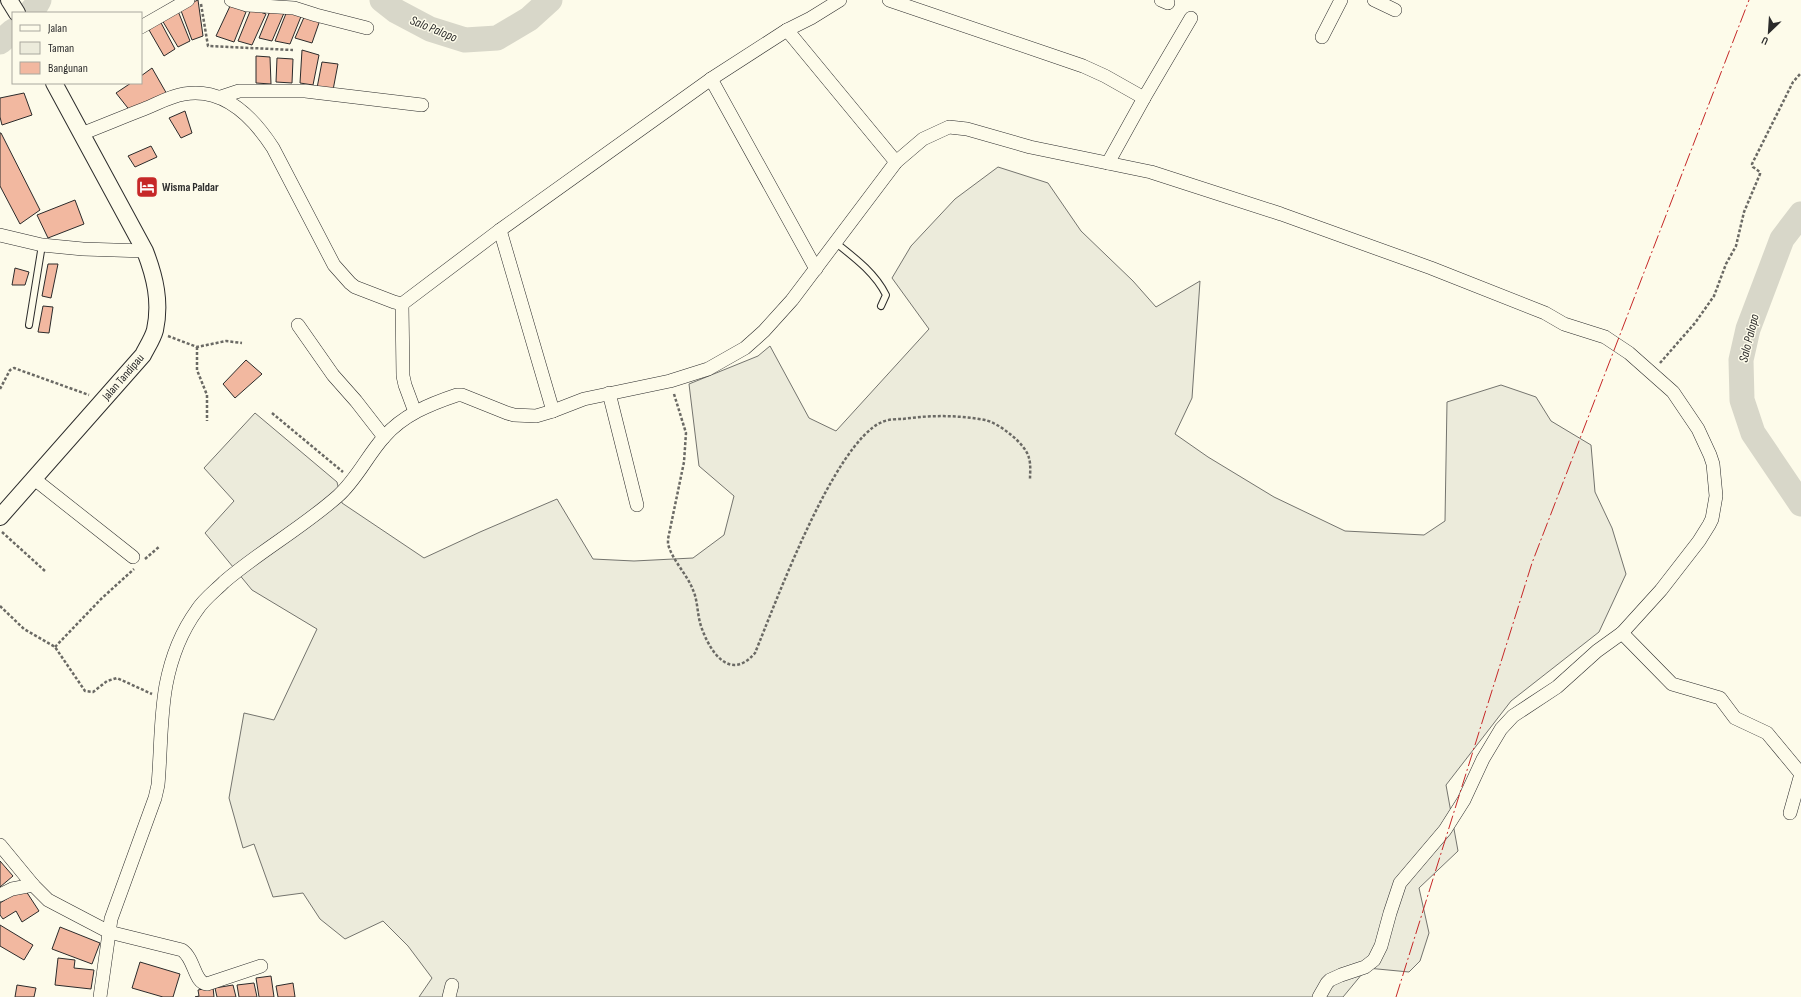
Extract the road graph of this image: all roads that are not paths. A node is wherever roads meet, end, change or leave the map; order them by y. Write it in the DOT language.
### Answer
graph roads {
  1 [pos="188,0"];
  2 [pos="231,0"];
  3 [pos="840,0"];
  4 [pos="889,0"];
  5 [pos="1341,0"];
  6 [pos="1374,0"];
  7 [pos="1395,10"];
  8 [pos="1191,18"];
  9 [pos="142,26"];
  10 [pos="367,28"];
  11 [pos="787,30"];
  12 [pos="1322,37"];
  13 [pos="711,79"];
  14 [pos="55,84"];
  15 [pos="221,97"];
  16 [pos="1144,98"];
  17 [pos="422,105"];
  18 [pos="81,134"];
  19 [pos="896,162"];
  20 [pos="1108,163"];
  21 [pos="500,230"];
  22 [pos="0,235"];
  23 [pos="836,243"];
  24 [pos="42,245"];
  25 [pos="145,251"];
  26 [pos="816,269"];
  27 [pos="402,304"];
  28 [pos="881,306"];
  29 [pos="29,325"];
  30 [pos="298,325"];
  31 [pos="609,393"];
  32 [pos="553,411"];
  33 [pos="415,412"];
  34 [pos="384,437"];
  35 [pos="33,478"];
  36 [pos="637,504"];
  37 [pos="0,517"];
  38 [pos="137,562"];
  39 [pos="1622,632"];
  40 [pos="1790,813"];
  41 [pos="0,845"];
  42 [pos="33,885"];
  43 [pos="0,895"];
  44 [pos="109,932"];
  45 [pos="261,966"];
  46 [pos="100,997"];
  47 [pos="1319,997"];
  1 -- 9 [label="street"];
  2 -- 10 [label="street"];
  3 -- 11 [label="street"];
  4 -- 16 [label="street"];
  5 -- 12 [label="street"];
  6 -- 7 [label="street"];
  8 -- 16 [label="street"];
  11 -- 13 [label="street"];
  11 -- 19 [label="street"];
  13 -- 21 [label="street"];
  13 -- 26 [label="street"];
  14 -- 18 [label="street, Jalan Tandipau"];
  15 -- 17 [label="street"];
  15 -- 18 [label="street"];
  15 -- 27 [label="street"];
  16 -- 20 [label="street"];
  18 -- 25 [label="street, Jalan Tandipau"];
  19 -- 20 [label="street"];
  19 -- 23 [label="street"];
  20 -- 39 [label="street"];
  21 -- 27 [label="street"];
  21 -- 32 [label="street"];
  22 -- 24 [label="street"];
  23 -- 26 [label="street"];
  23 -- 28 [label="lane"];
  24 -- 25 [label="street"];
  24 -- 29 [label="lane"];
  25 -- 35 [label="street, Jalan Tandipau"];
  26 -- 31 [label="street"];
  27 -- 33 [label="street"];
  30 -- 34 [label="street"];
  31 -- 32 [label="street"];
  31 -- 36 [label="street"];
  32 -- 33 [label="street"];
  33 -- 34 [label="street"];
  34 -- 44 [label="street"];
  35 -- 37 [label="street, Jalan Tandipau"];
  35 -- 38 [label="street"];
  39 -- 40 [label="street"];
  39 -- 47 [label="street"];
  41 -- 42 [label="street"];
  42 -- 43 [label="street"];
  42 -- 44 [label="street"];
  44 -- 45 [label="street"];
  44 -- 46 [label="street"];
}
